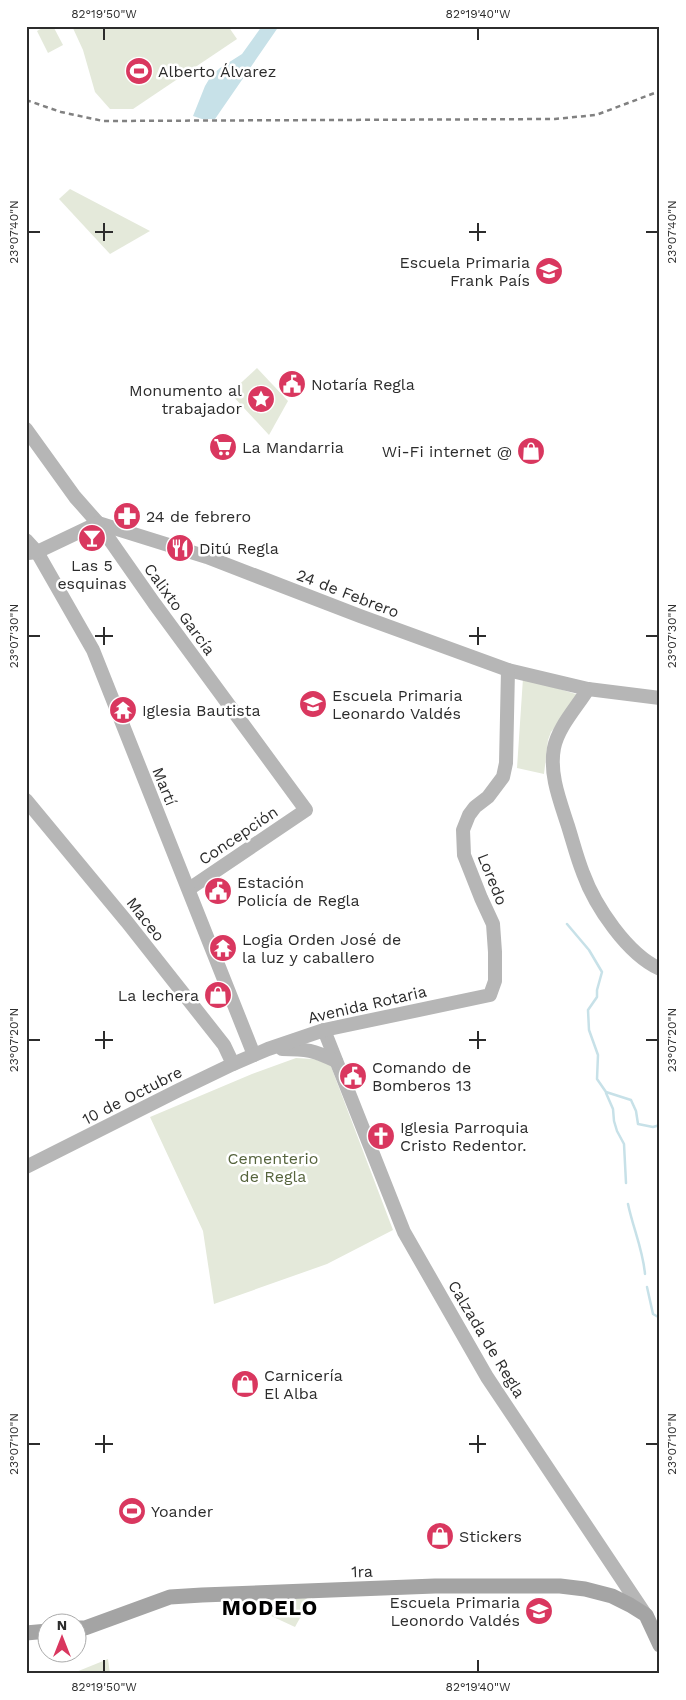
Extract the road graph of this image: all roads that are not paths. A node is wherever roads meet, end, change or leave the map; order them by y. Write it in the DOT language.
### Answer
graph roads {
  1 [pos="26,429"];
  2 [pos="98,523"];
  3 [pos="26,540"];
  4 [pos="32,553"];
  5 [pos="508,670"];
  6 [pos="588,689"];
  7 [pos="610,692"];
  8 [pos="660,698"];
  9 [pos="579,704"];
  10 [pos="26,800"];
  11 [pos="306,810"];
  12 [pos="189,889"];
  13 [pos="659,969"];
  14 [pos="490,995"];
  15 [pos="324,1030"];
  16 [pos="244,1032"];
  17 [pos="273,1048"];
  18 [pos="254,1055"];
  19 [pos="336,1061"];
  20 [pos="233,1064"];
  21 [pos="26,1167"];
  22 [pos="646,1615"];
  23 [pos="88,1627"];
  24 [pos="659,1641"];
  1 -- 2 [label="main road, Calixto García"];
  2 -- 4 [label="main road"];
  2 -- 5 [label="main road, 24 de Febrero"];
  2 -- 11 [label="main road, Calixto García"];
  3 -- 4 [label="main road, Martí"];
  4 -- 12 [label="main road, Martí"];
  5 -- 6 [label="main road, 24 de Febrero"];
  5 -- 14 [label="main road, Loredo"];
  6 -- 7 [label="main road, 24 de Febrero"];
  6 -- 9 [label="main road"];
  7 -- 8 [label="main road, 24 de Febrero"];
  7 -- 9 [label="main road"];
  9 -- 13 [label="main road"];
  10 -- 20 [label="main road, Maceo"];
  11 -- 12 [label="main road, Concepción"];
  12 -- 16 [label="main road, Martí"];
  14 -- 15 [label="main road, Avenida Rotaria"];
  15 -- 17 [label="main road, Avenida Rotaria"];
  15 -- 19 [label="main road, Calzada de Regla"];
  16 -- 17 [label="main road"];
  16 -- 18 [label="main road, Martí"];
  17 -- 18 [label="main road, Avenida Rotaria"];
  17 -- 19 [label="main road"];
  18 -- 20 [label="main road, 10 de Octubre"];
  19 -- 22 [label="main road, Calzada de Regla"];
  20 -- 21 [label="main road, 10 de Octubre"];
  22 -- 23 [label="main road, 1ra"];
  22 -- 24 [label="main road, Calzada de Regla"];
}
